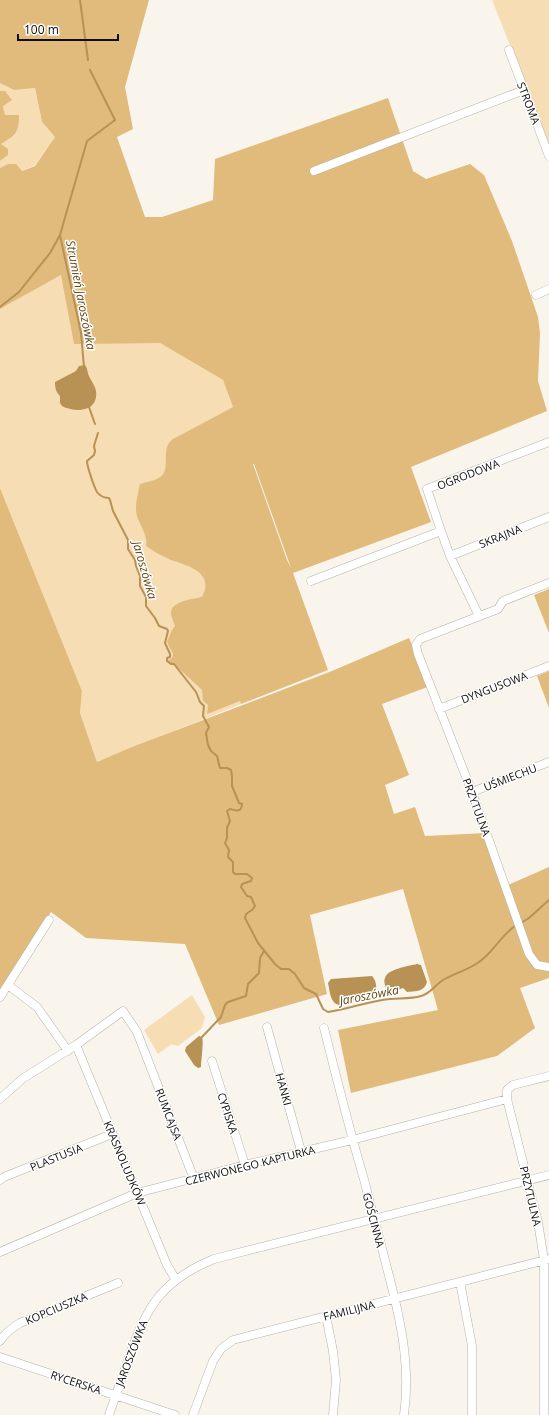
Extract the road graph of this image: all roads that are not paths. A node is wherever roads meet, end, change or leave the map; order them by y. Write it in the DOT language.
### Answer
graph roads {
  1 [pos="509,50"];
  2 [pos="524,90"];
  3 [pos="549,156"];
  4 [pos="314,171"];
  5 [pos="549,289"];
  6 [pos="536,295"];
  7 [pos="549,442"];
  8 [pos="549,517"];
  9 [pos="441,531"];
  10 [pos="450,556"];
  11 [pos="311,581"];
  12 [pos="549,583"];
  13 [pos="479,616"];
  14 [pos="549,666"];
  15 [pos="439,709"];
  16 [pos="549,762"];
  17 [pos="472,792"];
  18 [pos="49,920"];
  19 [pos="549,967"];
  20 [pos="8,985"];
  21 [pos="0,997"];
  22 [pos="267,1027"];
  23 [pos="324,1028"];
  24 [pos="76,1045"];
  25 [pos="68,1051"];
  26 [pos="212,1061"];
  27 [pos="549,1076"];
  28 [pos="0,1099"];
  29 [pos="507,1099"];
  30 [pos="112,1134"];
  31 [pos="352,1140"];
  32 [pos="301,1151"];
  33 [pos="245,1165"];
  34 [pos="549,1175"];
  35 [pos="194,1179"];
  36 [pos="0,1180"];
  37 [pos="527,1180"];
  38 [pos="137,1193"];
  39 [pos="374,1219"];
  40 [pos="0,1252"];
  41 [pos="546,1260"];
  42 [pos="176,1280"];
  43 [pos="460,1282"];
  44 [pos="118,1283"];
  45 [pos="395,1298"];
  46 [pos="326,1316"];
  47 [pos="0,1341"];
  48 [pos="0,1357"];
  49 [pos="116,1395"];
  50 [pos="109,1415"];
  51 [pos="175,1415"];
  52 [pos="193,1415"];
  53 [pos="333,1415"];
  54 [pos="404,1415"];
  55 [pos="472,1415"];
  56 [pos="544,1415"];
  1 -- 2 [label="street, STROMA"];
  2 -- 3 [label="street, STROMA"];
  2 -- 4 [label="street"];
  5 -- 6 [label="street"];
  7 -- 9 [label="street, OGRODOWA"];
  8 -- 10 [label="street, SKRAJNA"];
  9 -- 10 [label="street, OGRODOWA"];
  9 -- 11 [label="street"];
  10 -- 13 [label="street, OGRODOWA"];
  12 -- 13 [label="street"];
  13 -- 15 [label="street, PRZYTULNA"];
  14 -- 15 [label="street, DYNGUSOWA"];
  15 -- 17 [label="street, PRZYTULNA"];
  16 -- 17 [label="street, UŚMIECHU"];
  17 -- 19 [label="street, PRZYTULNA"];
  18 -- 20 [label="street"];
  20 -- 21 [label="street"];
  20 -- 25 [label="street"];
  22 -- 32 [label="street, HANKI"];
  23 -- 31 [label="street, GOŚCINNA"];
  24 -- 25 [label="street"];
  24 -- 30 [label="street, KRASNOLUDKÓW"];
  24 -- 35 [label="street, RUMCAJSA"];
  25 -- 28 [label="street"];
  26 -- 33 [label="street, CYPISKA"];
  27 -- 29 [label="street"];
  29 -- 31 [label="street, CZERWONEGO KAPTURKA"];
  29 -- 37 [label="street, PRZYTULNA"];
  30 -- 36 [label="street, PLASTUSIA"];
  30 -- 38 [label="street, KRASNOLUDKÓW"];
  31 -- 32 [label="street, CZERWONEGO KAPTURKA"];
  31 -- 39 [label="street, GOŚCINNA"];
  32 -- 33 [label="street, CZERWONEGO KAPTURKA"];
  33 -- 35 [label="street, CZERWONEGO KAPTURKA"];
  34 -- 37 [label="street, JAROSZÓWKA"];
  35 -- 38 [label="street, CZERWONEGO KAPTURKA"];
  37 -- 39 [label="street, JAROSZÓWKA"];
  37 -- 41 [label="street, PRZYTULNA"];
  38 -- 40 [label="street, CZERWONEGO KAPTURKA"];
  38 -- 42 [label="street, KRASNOLUDKÓW"];
  39 -- 42 [label="street, JAROSZÓWKA"];
  39 -- 45 [label="street, GOŚCINNA"];
  41 -- 43 [label="street, FAMILIJNA"];
  41 -- 56 [label="street, PRZYTULNA"];
  42 -- 49 [label="street, JAROSZÓWKA"];
  43 -- 45 [label="street, FAMILIJNA"];
  43 -- 55 [label="street"];
  44 -- 47 [label="street, KOPCIUSZKA"];
  45 -- 46 [label="street, FAMILIJNA"];
  45 -- 54 [label="street, GOŚCINNA"];
  46 -- 52 [label="street, FAMILIJNA"];
  46 -- 53 [label="street"];
  48 -- 49 [label="street, RYCERSKA"];
  49 -- 50 [label="street, JAROSZÓWKA"];
  49 -- 51 [label="street, RYCERSKA"];
}
